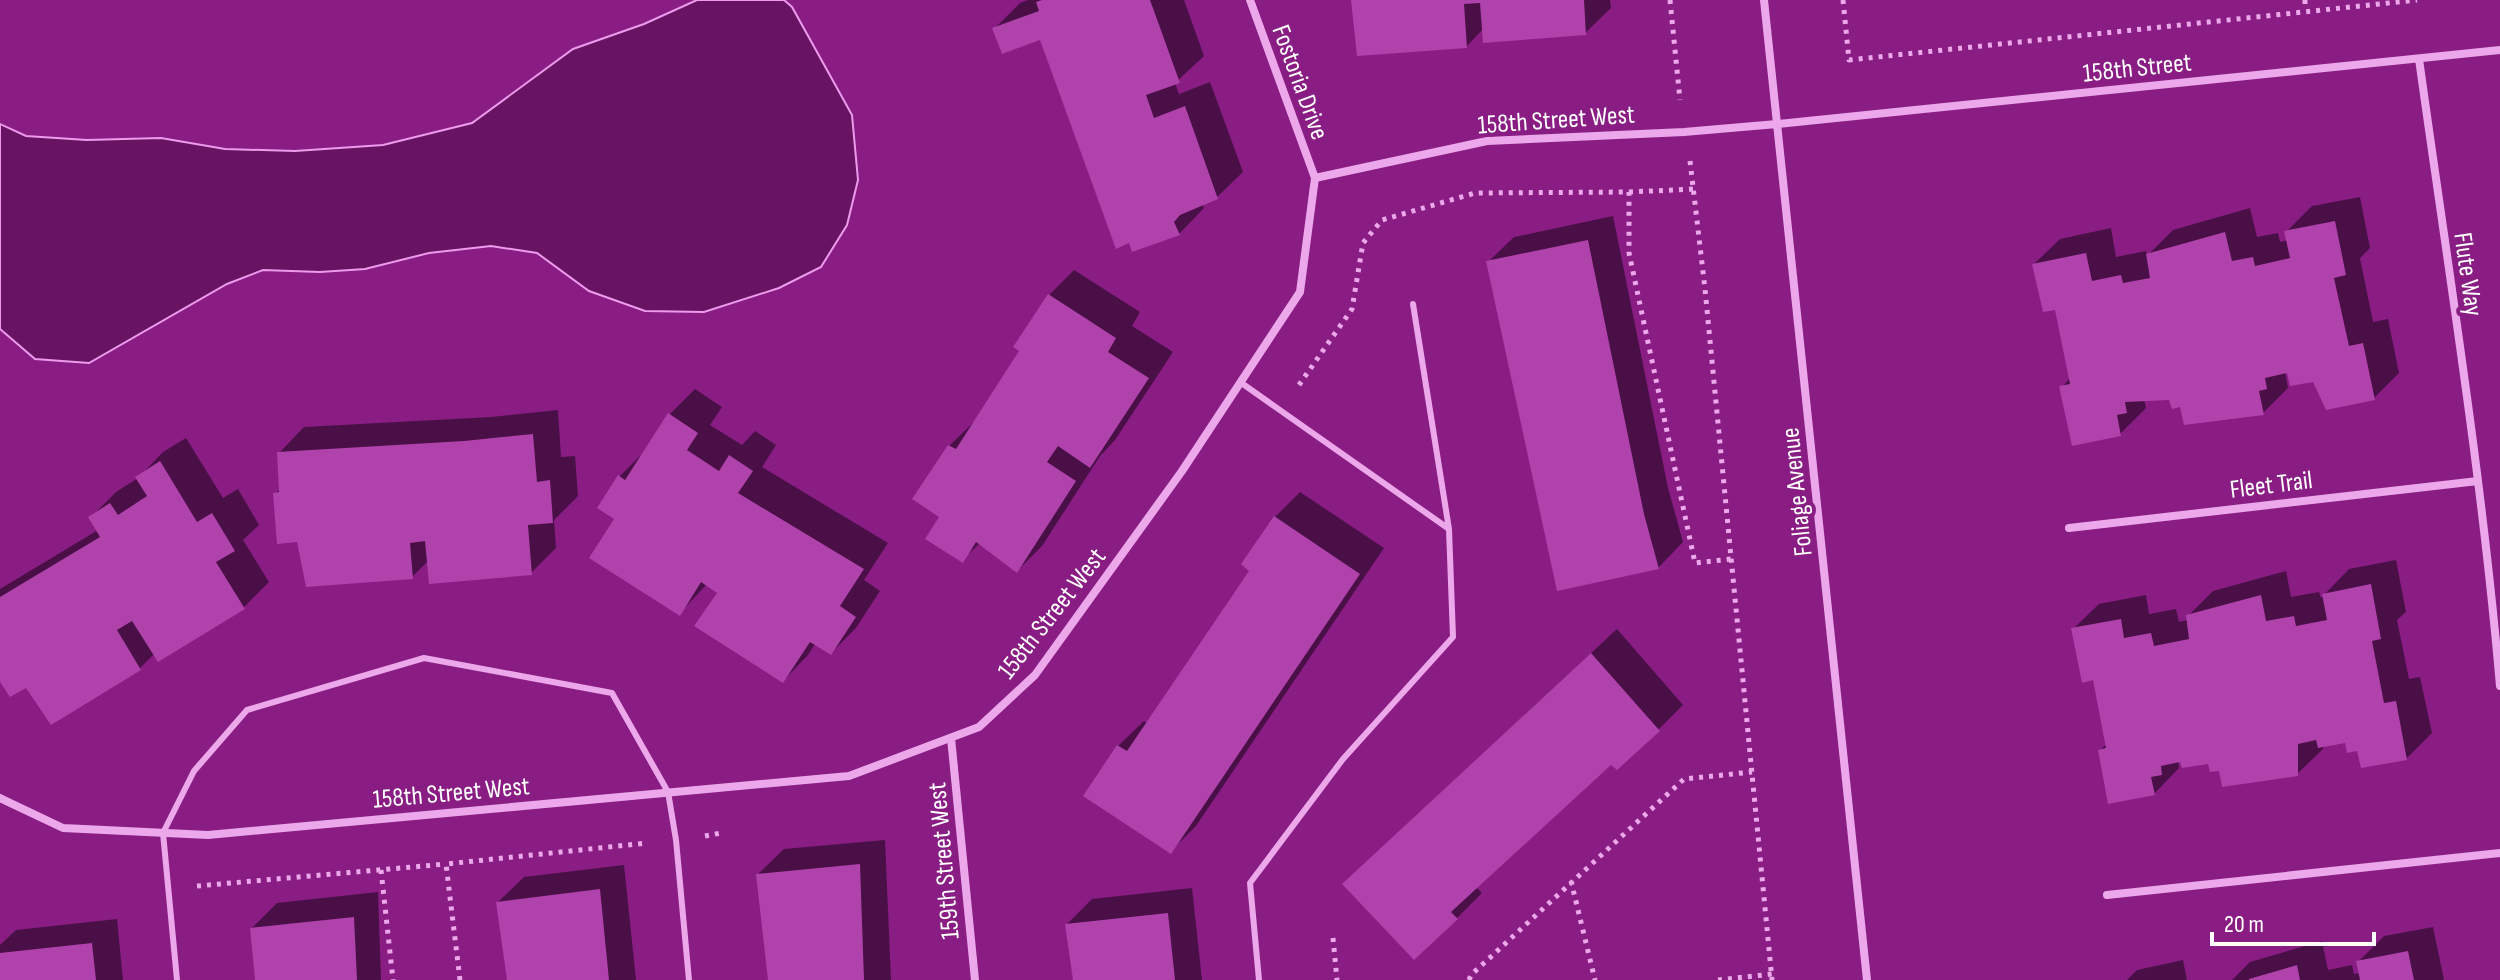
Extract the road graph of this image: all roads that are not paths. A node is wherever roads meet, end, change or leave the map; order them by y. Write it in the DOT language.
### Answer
graph roads {
  1 [pos="1250,0"];
  2 [pos="1764,0"];
  3 [pos="2500,50"];
  4 [pos="2419,59"];
  5 [pos="1777,124"];
  6 [pos="1315,178"];
  7 [pos="1413,304"];
  8 [pos="1240,382"];
  9 [pos="2478,481"];
  10 [pos="2069,528"];
  11 [pos="1449,529"];
  12 [pos="2496,596"];
  13 [pos="2500,686"];
  14 [pos="951,738"];
  15 [pos="668,792"];
  16 [pos="0,798"];
  17 [pos="163,833"];
  18 [pos="2500,853"];
  19 [pos="2107,895"];
  20 [pos="177,980"];
  21 [pos="689,980"];
  22 [pos="975,980"];
  23 [pos="1259,980"];
  24 [pos="1867,980"];
  1 -- 6 [label="street, Fostoria Drive"];
  2 -- 5 [label="street, Foliage Avenue"];
  3 -- 4 [label="street, 158th Street"];
  4 -- 5 [label="street, 158th Street"];
  4 -- 9 [label="street, Flute Way"];
  5 -- 6 [label="street, 158th Street West"];
  5 -- 24 [label="street, Foliage Avenue"];
  6 -- 8 [label="street, 158th Street West"];
  7 -- 11 [label="lane"];
  8 -- 11 [label="lane"];
  8 -- 14 [label="street, 158th Street West"];
  9 -- 10 [label="street, Fleet Trail"];
  9 -- 12 [label="street, Flute Way"];
  11 -- 23 [label="lane"];
  12 -- 13 [label="street, Flute Way"];
  14 -- 15 [label="street, 158th Street West"];
  14 -- 22 [label="street, 159th Street West"];
  15 -- 17 [label="street, 158th Street West"];
  15 -- 17 [label="lane"];
  15 -- 21 [label="lane"];
  16 -- 17 [label="street, 158th Street West"];
  17 -- 20 [label="lane"];
  18 -- 19 [label="street"];
}
